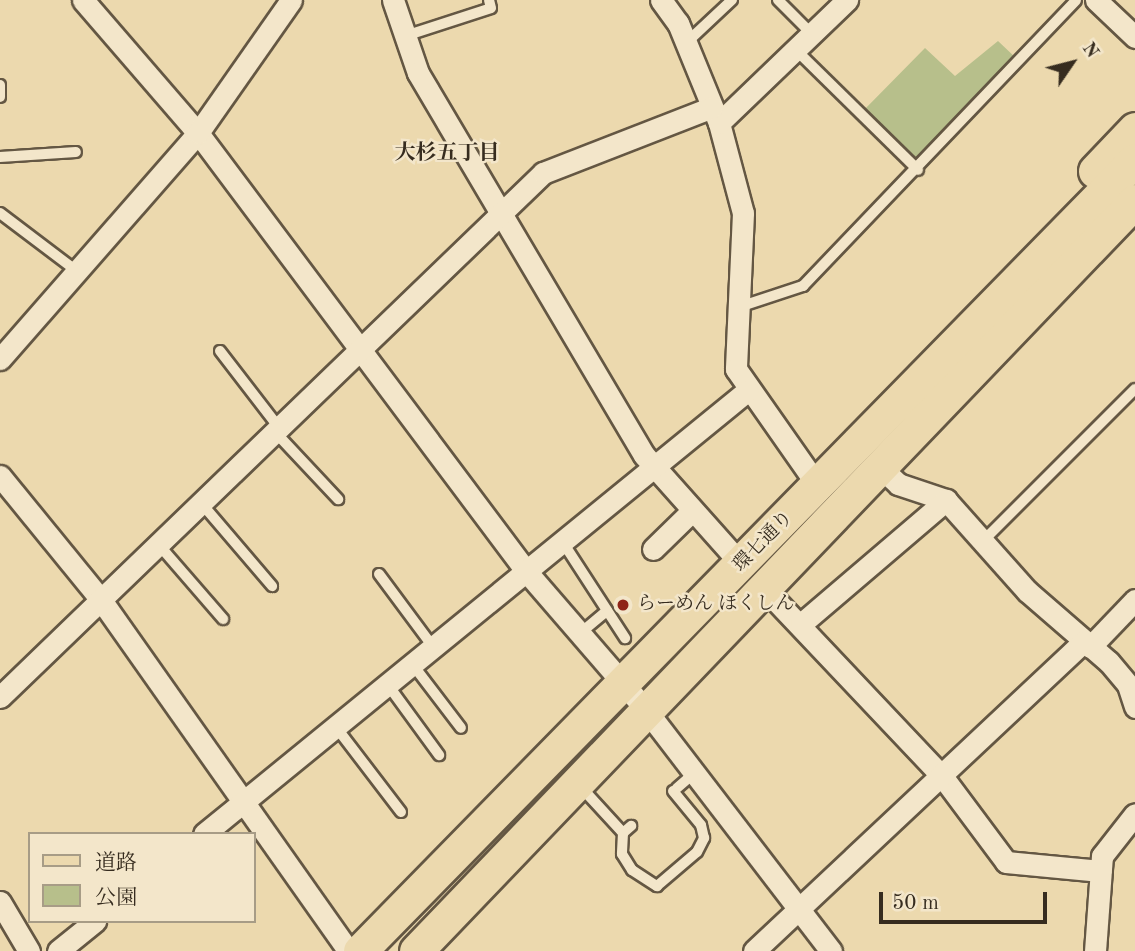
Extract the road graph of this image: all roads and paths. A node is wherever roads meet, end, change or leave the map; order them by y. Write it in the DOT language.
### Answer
graph roads {
  1 [pos="83,0"];
  2 [pos="292,0"];
  3 [pos="393,0"];
  4 [pos="489,0"];
  5 [pos="662,0"];
  6 [pos="732,0"];
  7 [pos="778,0"];
  8 [pos="847,0"];
  9 [pos="1076,0"];
  10 [pos="1096,0"];
  11 [pos="813,34"];
  12 [pos="405,36"];
  13 [pos="1135,37"];
  14 [pos="686,43"];
  15 [pos="796,50"];
  16 [pos="0,85"];
  17 [pos="0,97"];
  18 [pos="716,115"];
  19 [pos="1135,129"];
  20 [pos="198,133"];
  21 [pos="76,152"];
  22 [pos="0,157"];
  23 [pos="1135,160"];
  24 [pos="918,170"];
  25 [pos="1135,201"];
  26 [pos="0,213"];
  27 [pos="500,216"];
  28 [pos="1135,235"];
  29 [pos="78,272"];
  30 [pos="735,309"];
  31 [pos="220,351"];
  32 [pos="361,351"];
  33 [pos="0,359"];
  34 [pos="949,371"];
  35 [pos="1135,389"];
  36 [pos="747,391"];
  37 [pos="278,431"];
  38 [pos="651,466"];
  39 [pos="880,467"];
  40 [pos="0,476"];
  41 [pos="818,486"];
  42 [pos="338,499"];
  43 [pos="946,500"];
  44 [pos="202,504"];
  45 [pos="692,511"];
  46 [pos="985,539"];
  47 [pos="562,541"];
  48 [pos="159,545"];
  49 [pos="653,549"];
  50 [pos="526,571"];
  51 [pos="379,574"];
  52 [pos="752,576"];
  53 [pos="272,586"];
  54 [pos="101,600"];
  55 [pos="1135,600"];
  56 [pos="607,611"];
  57 [pos="223,619"];
  58 [pos="801,624"];
  59 [pos="578,635"];
  60 [pos="625,638"];
  61 [pos="1087,645"];
  62 [pos="434,648"];
  63 [pos="413,665"];
  64 [pos="388,685"];
  65 [pos="623,686"];
  66 [pos="0,697"];
  67 [pos="1135,706"];
  68 [pos="646,710"];
  69 [pos="336,727"];
  70 [pos="461,728"];
  71 [pos="439,755"];
  72 [pos="694,773"];
  73 [pos="942,776"];
  74 [pos="576,783"];
  75 [pos="242,802"];
  76 [pos="401,812"];
  77 [pos="1135,814"];
  78 [pos="206,832"];
  79 [pos="1101,871"];
  80 [pos="0,902"];
  81 [pos="799,910"];
  82 [pos="93,923"];
  83 [pos="29,951"];
  84 [pos="58,951"];
  85 [pos="349,951"];
  86 [pos="360,951"];
  87 [pos="416,951"];
  88 [pos="754,951"];
  89 [pos="831,951"];
  90 [pos="1095,951"];
  1 -- 20 [label="street"];
  2 -- 20 [label="street"];
  3 -- 12 [label="street"];
  4 -- 12 [label="lane"];
  5 -- 14 [label="street"];
  6 -- 14 [label="lane"];
  7 -- 11 [label="lane"];
  8 -- 11 [label="street"];
  9 -- 24 [label="lane"];
  10 -- 13 [label="street"];
  11 -- 15 [label="street"];
  12 -- 27 [label="street"];
  14 -- 18 [label="street"];
  15 -- 18 [label="street"];
  15 -- 24 [label="lane"];
  16 -- 17 [label="lane"];
  18 -- 27 [label="street"];
  18 -- 30 [label="street"];
  19 -- 34 [label="main road"];
  20 -- 29 [label="street"];
  20 -- 32 [label="street"];
  21 -- 22 [label="lane"];
  23 -- 34 [label="main road, 環七通り"];
  24 -- 30 [label="lane"];
  25 -- 34 [label="main road, 環七通り"];
  26 -- 29 [label="lane"];
  27 -- 32 [label="street"];
  27 -- 38 [label="street"];
  28 -- 34 [label="main road"];
  29 -- 33 [label="street"];
  30 -- 36 [label="street"];
  31 -- 37 [label="lane"];
  32 -- 37 [label="street"];
  32 -- 50 [label="street"];
  34 -- 39 [label="main road, 環七通り"];
  34 -- 41 [label="main road, 環七通り"];
  35 -- 46 [label="lane"];
  36 -- 38 [label="street"];
  36 -- 41 [label="street"];
  37 -- 42 [label="lane"];
  37 -- 44 [label="street"];
  38 -- 45 [label="street"];
  38 -- 47 [label="street"];
  39 -- 43 [label="street"];
  39 -- 52 [label="main road, 環七通り"];
  40 -- 54 [label="street"];
  41 -- 52 [label="main road, 環七通り"];
  43 -- 46 [label="street"];
  43 -- 58 [label="street"];
  44 -- 48 [label="street"];
  44 -- 53 [label="lane"];
  45 -- 49 [label="street"];
  45 -- 52 [label="street"];
  46 -- 61 [label="street"];
  47 -- 50 [label="street"];
  47 -- 56 [label="lane"];
  48 -- 54 [label="street"];
  48 -- 57 [label="lane"];
  50 -- 59 [label="street"];
  50 -- 62 [label="street"];
  51 -- 62 [label="lane"];
  52 -- 58 [label="street"];
  52 -- 65 [label="main road, 環七通り"];
  52 -- 68 [label="main road, 環七通り"];
  54 -- 66 [label="street"];
  54 -- 75 [label="street"];
  55 -- 61 [label="street"];
  56 -- 59 [label="lane"];
  56 -- 60 [label="lane"];
  58 -- 73 [label="street"];
  59 -- 65 [label="street"];
  61 -- 67 [label="street"];
  61 -- 73 [label="street"];
  62 -- 63 [label="street"];
  63 -- 64 [label="street"];
  63 -- 70 [label="lane"];
  64 -- 69 [label="street"];
  64 -- 71 [label="lane"];
  65 -- 68 [label="street"];
  65 -- 86 [label="main road, 環七通り"];
  68 -- 72 [label="street"];
  68 -- 74 [label="main road, 環七通り"];
  69 -- 75 [label="street"];
  69 -- 76 [label="lane"];
  72 -- 74 [label="lane"];
  72 -- 81 [label="street"];
  73 -- 79 [label="street"];
  73 -- 81 [label="street"];
  74 -- 87 [label="main road, 環七通り"];
  75 -- 78 [label="street"];
  75 -- 85 [label="street"];
  77 -- 79 [label="street"];
  79 -- 90 [label="street"];
  80 -- 83 [label="street"];
  81 -- 88 [label="street"];
  81 -- 89 [label="street"];
  82 -- 84 [label="street"];
}
